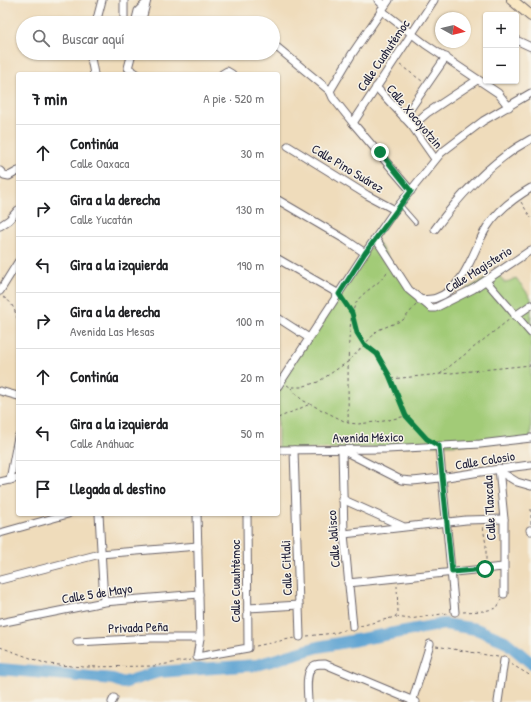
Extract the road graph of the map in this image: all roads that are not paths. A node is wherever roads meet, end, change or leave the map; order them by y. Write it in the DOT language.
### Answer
graph roads {
  1 [pos="102,0"];
  2 [pos="124,0"];
  3 [pos="378,0"];
  4 [pos="512,0"];
  5 [pos="145,2"];
  6 [pos="430,2"];
  7 [pos="385,5"];
  8 [pos="98,16"];
  9 [pos="124,16"];
  10 [pos="137,16"];
  11 [pos="142,16"];
  12 [pos="531,16"];
  13 [pos="413,33"];
  14 [pos="519,41"];
  15 [pos="531,47"];
  16 [pos="280,50"];
  17 [pos="446,57"];
  18 [pos="91,60"];
  19 [pos="130,60"];
  20 [pos="94,72"];
  21 [pos="134,72"];
  22 [pos="477,80"];
  23 [pos="376,87"];
  24 [pos="331,93"];
  25 [pos="531,93"];
  26 [pos="509,107"];
  27 [pos="404,118"];
  28 [pos="353,123"];
  29 [pos="412,126"];
  30 [pos="531,139"];
  31 [pos="288,146"];
  32 [pos="436,159"];
  33 [pos="0,171"];
  34 [pos="16,172"];
  35 [pos="531,188"];
  36 [pos="411,191"];
  37 [pos="280,201"];
  38 [pos="398,208"];
  39 [pos="16,212"];
  40 [pos="415,222"];
  41 [pos="0,226"];
  42 [pos="435,229"];
  43 [pos="376,239"];
  44 [pos="531,250"];
  45 [pos="365,253"];
  46 [pos="280,260"];
  47 [pos="16,265"];
  48 [pos="486,281"];
  49 [pos="0,291"];
  50 [pos="339,294"];
  51 [pos="420,300"];
  52 [pos="531,305"];
  53 [pos="515,316"];
  54 [pos="280,319"];
  55 [pos="531,333"];
  56 [pos="309,338"];
  57 [pos="280,381"];
  58 [pos="0,391"];
  59 [pos="16,395"];
  60 [pos="531,438"];
  61 [pos="439,446"];
  62 [pos="16,448"];
  63 [pos="280,450"];
  64 [pos="294,450"];
  65 [pos="342,450"];
  66 [pos="531,465"];
  67 [pos="499,469"];
  68 [pos="16,478"];
  69 [pos="442,479"];
  70 [pos="10,480"];
  71 [pos="0,482"];
  72 [pos="531,486"];
  73 [pos="342,499"];
  74 [pos="61,516"];
  75 [pos="99,516"];
  76 [pos="197,516"];
  77 [pos="247,516"];
  78 [pos="504,519"];
  79 [pos="447,521"];
  80 [pos="404,527"];
  81 [pos="0,533"];
  82 [pos="344,534"];
  83 [pos="198,546"];
  84 [pos="100,554"];
  85 [pos="503,567"];
  86 [pos="452,572"];
  87 [pos="0,580"];
  88 [pos="348,583"];
  89 [pos="199,594"];
  90 [pos="504,594"];
  91 [pos="104,602"];
  92 [pos="299,605"];
  93 [pos="248,608"];
  94 [pos="455,612"];
  95 [pos="0,623"];
  96 [pos="353,627"];
  97 [pos="300,637"];
  98 [pos="200,638"];
  99 [pos="77,642"];
  100 [pos="430,644"];
  101 [pos="504,660"];
  102 [pos="413,701"];
  103 [pos="308,702"];
  104 [pos="498,702"];
  1 -- 8 [label="street"];
  2 -- 9 [label="street"];
  3 -- 7 [label="street"];
  4 -- 12 [label="main road"];
  5 -- 10 [label="street"];
  5 -- 11 [label="street"];
  6 -- 13 [label="street, Calle Cuahutémoc"];
  7 -- 13 [label="street"];
  7 -- 24 [label="street"];
  13 -- 17 [label="street"];
  13 -- 23 [label="street, Calle Cuahutémoc"];
  14 -- 15 [label="street"];
  16 -- 24 [label="street"];
  17 -- 22 [label="street"];
  17 -- 27 [label="street"];
  18 -- 20 [label="street"];
  19 -- 21 [label="street"];
  22 -- 26 [label="street"];
  22 -- 29 [label="street"];
  23 -- 27 [label="street, Calle Xocoyotzin"];
  23 -- 28 [label="street, Calle Cuahutémoc"];
  24 -- 28 [label="street"];
  25 -- 26 [label="street"];
  26 -- 32 [label="street"];
  27 -- 29 [label="street, Calle Xocoyotzin"];
  28 -- 36 [label="street"];
  29 -- 32 [label="street, Calle Xocoyotzin"];
  30 -- 42 [label="street"];
  31 -- 38 [label="street, Calle Pino Suárez"];
  32 -- 36 [label="street"];
  33 -- 34 [label="street"];
  35 -- 51 [label="street"];
  36 -- 38 [label="street"];
  37 -- 45 [label="street"];
  38 -- 40 [label="lane"];
  38 -- 43 [label="street"];
  39 -- 41 [label="street"];
  43 -- 45 [label="street"];
  43 -- 51 [label="street, Calle Magisterio"];
  44 -- 48 [label="street, Calle Magisterio"];
  45 -- 50 [label="street"];
  46 -- 50 [label="street"];
  47 -- 49 [label="street"];
  48 -- 51 [label="street, Calle Magisterio"];
  48 -- 53 [label="street"];
  50 -- 56 [label="street"];
  52 -- 53 [label="street"];
  53 -- 55 [label="street"];
  54 -- 56 [label="street"];
  56 -- 57 [label="street"];
  58 -- 59 [label="street"];
  60 -- 61 [label="street, Avenida México"];
  61 -- 65 [label="street, Avenida México"];
  61 -- 69 [label="street"];
  62 -- 70 [label="street"];
  63 -- 64 [label="street, Avenida México"];
  64 -- 65 [label="street, Avenida México"];
  64 -- 92 [label="street, Calle Citlali"];
  65 -- 69 [label="street, Calle Colosio"];
  65 -- 73 [label="street, Calle Jalisco"];
  66 -- 67 [label="street, Calle Colosio"];
  67 -- 69 [label="street, Calle Colosio"];
  67 -- 72 [label="street"];
  67 -- 78 [label="street, Calle Tlaxcala"];
  68 -- 70 [label="street"];
  69 -- 79 [label="street"];
  70 -- 71 [label="street"];
  73 -- 80 [label="street"];
  73 -- 82 [label="street, Calle Jalisco"];
  74 -- 81 [label="street"];
  75 -- 84 [label="street"];
  76 -- 83 [label="street"];
  77 -- 93 [label="street, Calle Cuauhtémoc"];
  78 -- 79 [label="street"];
  78 -- 85 [label="street, Calle Tlaxcala"];
  79 -- 80 [label="street"];
  79 -- 86 [label="street"];
  80 -- 82 [label="street"];
  82 -- 88 [label="street, Calle Jalisco"];
  83 -- 84 [label="street"];
  83 -- 89 [label="street"];
  84 -- 87 [label="street"];
  84 -- 91 [label="street"];
  85 -- 86 [label="street"];
  85 -- 90 [label="street, Calle Tlaxcala"];
  86 -- 88 [label="street"];
  86 -- 94 [label="street"];
  88 -- 96 [label="street, Calle Jalisco"];
  89 -- 91 [label="street, Calle 5 de Mayo"];
  89 -- 98 [label="street"];
  91 -- 95 [label="street, Calle 5 de Mayo"];
  92 -- 93 [label="street"];
  92 -- 97 [label="street, Calle Citlali"];
  93 -- 98 [label="street, Calle Cuauhtémoc"];
  98 -- 99 [label="street, Privada Peña"];
  100 -- 102 [label="street"];
  101 -- 104 [label="street"];
  102 -- 103 [label="street"];
}
